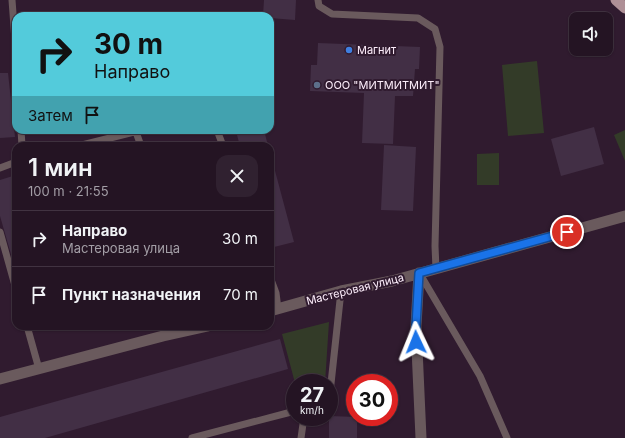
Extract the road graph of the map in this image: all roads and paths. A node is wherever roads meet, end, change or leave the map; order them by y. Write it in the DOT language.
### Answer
graph roads {
  1 [pos="12,0"];
  2 [pos="318,0"];
  3 [pos="616,0"];
  4 [pos="625,8"];
  5 [pos="13,12"];
  6 [pos="127,134"];
  7 [pos="94,142"];
  8 [pos="12,164"];
  9 [pos="0,168"];
  10 [pos="625,216"];
  11 [pos="0,232"];
  12 [pos="436,269"];
  13 [pos="419,273"];
  14 [pos="12,275"];
  15 [pos="274,288"];
  16 [pos="341,292"];
  17 [pos="274,310"];
  18 [pos="28,330"];
  19 [pos="190,330"];
  20 [pos="39,369"];
  21 [pos="332,374"];
  22 [pos="0,379"];
  23 [pos="286,413"];
  24 [pos="303,426"];
  25 [pos="192,438"];
  26 [pos="301,438"];
  27 [pos="421,438"];
  28 [pos="507,438"];
  1 -- 5 [label="lane"];
  2 -- 12 [label="lane"];
  3 -- 4 [label="main road"];
  6 -- 7 [label="lane"];
  8 -- 9 [label="lane"];
  10 -- 12 [label="street, Мастеровая улица"];
  11 -- 14 [label="lane"];
  12 -- 13 [label="street, Мастеровая улица"];
  13 -- 16 [label="street, Мастеровая улица"];
  13 -- 27 [label="street"];
  13 -- 28 [label="lane"];
  15 -- 17 [label="lane"];
  16 -- 17 [label="street, Мастеровая улица"];
  16 -- 21 [label="lane"];
  18 -- 20 [label="lane"];
  19 -- 20 [label="street"];
  20 -- 22 [label="street"];
  23 -- 25 [label="lane"];
  24 -- 26 [label="lane"];
}
